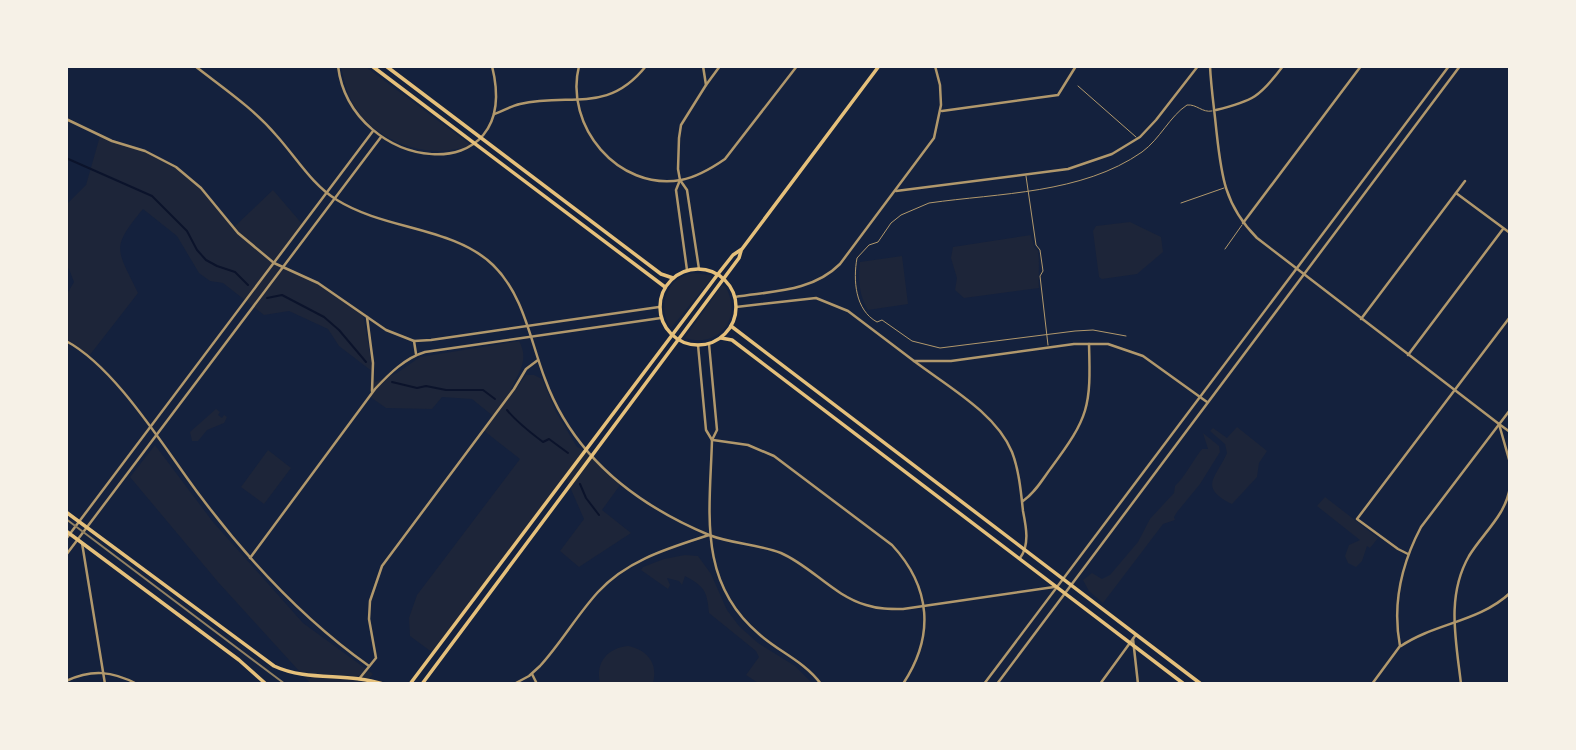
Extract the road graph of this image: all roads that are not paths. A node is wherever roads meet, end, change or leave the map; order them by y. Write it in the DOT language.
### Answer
graph roads {
  1 [pos="195,66"];
  2 [pos="338,66"];
  3 [pos="372,66"];
  4 [pos="386,66"];
  5 [pos="492,66"];
  6 [pos="579,66"];
  7 [pos="646,66"];
  8 [pos="703,66"];
  9 [pos="720,66"];
  10 [pos="797,66"];
  11 [pos="879,66"];
  12 [pos="935,66"];
  13 [pos="1076,66"];
  14 [pos="1198,66"];
  15 [pos="1210,66"];
  16 [pos="1283,66"];
  17 [pos="1361,66"];
  18 [pos="1449,66"];
  19 [pos="1460,66"];
  20 [pos="706,85"];
  21 [pos="1078,86"];
  22 [pos="578,100"];
  23 [pos="1214,110"];
  24 [pos="941,111"];
  25 [pos="1415,112"];
  26 [pos="494,114"];
  27 [pos="1421,117"];
  28 [pos="66,120"];
  29 [pos="373,131"];
  30 [pos="381,137"];
  31 [pos="481,138"];
  32 [pos="1138,138"];
  33 [pos="475,144"];
  34 [pos="1026,173"];
  35 [pos="680,180"];
  36 [pos="1465,181"];
  37 [pos="1224,188"];
  38 [pos="1028,190"];
  39 [pos="896,191"];
  40 [pos="327,193"];
  41 [pos="1456,193"];
  42 [pos="335,199"];
  43 [pos="1181,203"];
  44 [pos="1243,223"];
  45 [pos="1503,229"];
  46 [pos="1510,233"];
  47 [pos="1226,248"];
  48 [pos="742,249"];
  49 [pos="274,263"];
  50 [pos="283,268"];
  51 [pos="699,269"];
  52 [pos="1297,269"];
  53 [pos="687,270"];
  54 [pos="718,274"];
  55 [pos="1303,274"];
  56 [pos="673,278"];
  57 [pos="723,279"];
  58 [pos="665,287"];
  59 [pos="735,297"];
  60 [pos="660,307"];
  61 [pos="736,307"];
  62 [pos="367,317"];
  63 [pos="1510,317"];
  64 [pos="661,318"];
  65 [pos="1361,320"];
  66 [pos="527,326"];
  67 [pos="731,326"];
  68 [pos="1047,334"];
  69 [pos="672,335"];
  70 [pos="1126,336"];
  71 [pos="530,337"];
  72 [pos="721,338"];
  73 [pos="678,340"];
  74 [pos="66,341"];
  75 [pos="414,341"];
  76 [pos="709,344"];
  77 [pos="1089,344"];
  78 [pos="698,345"];
  79 [pos="1049,348"];
  80 [pos="207,353"];
  81 [pos="416,355"];
  82 [pos="1408,355"];
  83 [pos="215,359"];
  84 [pos="538,360"];
  85 [pos="914,361"];
  86 [pos="1455,390"];
  87 [pos="372,392"];
  88 [pos="1200,397"];
  89 [pos="1207,402"];
  90 [pos="1510,410"];
  91 [pos="1499,424"];
  92 [pos="151,428"];
  93 [pos="1510,432"];
  94 [pos="157,435"];
  95 [pos="712,440"];
  96 [pos="585,450"];
  97 [pos="591,457"];
  98 [pos="1510,463"];
  99 [pos="1510,487"];
  100 [pos="1022,501"];
  101 [pos="66,512"];
  102 [pos="80,522"];
  103 [pos="87,527"];
  104 [pos="69,533"];
  105 [pos="709,535"];
  106 [pos="66,539"];
  107 [pos="80,541"];
  108 [pos="1026,549"];
  109 [pos="1408,554"];
  110 [pos="66,555"];
  111 [pos="250,558"];
  112 [pos="1020,558"];
  113 [pos="1064,579"];
  114 [pos="1071,584"];
  115 [pos="1058,587"];
  116 [pos="1064,592"];
  117 [pos="1510,593"];
  118 [pos="925,606"];
  119 [pos="1454,622"];
  120 [pos="1136,634"];
  121 [pos="1132,642"];
  122 [pos="1401,646"];
  123 [pos="369,666"];
  124 [pos="104,672"];
  125 [pos="532,674"];
  126 [pos="359,679"];
  127 [pos="66,681"];
  128 [pos="106,684"];
  129 [pos="137,684"];
  130 [pos="266,684"];
  131 [pos="383,684"];
  132 [pos="410,684"];
  133 [pos="422,684"];
  134 [pos="514,684"];
  135 [pos="537,684"];
  136 [pos="821,684"];
  137 [pos="903,684"];
  138 [pos="984,684"];
  139 [pos="997,684"];
  140 [pos="1100,684"];
  141 [pos="1138,684"];
  142 [pos="1184,684"];
  143 [pos="1201,684"];
  144 [pos="1372,684"];
  145 [pos="1461,684"];
  1 -- 40 [label="street"];
  2 -- 29 [label="street"];
  3 -- 33 [label="main road"];
  4 -- 31 [label="main road"];
  5 -- 26 [label="street"];
  6 -- 22 [label="street"];
  7 -- 22 [label="street"];
  8 -- 20 [label="street"];
  9 -- 20 [label="street"];
  10 -- 35 [label="street"];
  11 -- 48 [label="main road"];
  12 -- 24 [label="street"];
  13 -- 24 [label="street"];
  14 -- 32 [label="street"];
  15 -- 23 [label="street"];
  16 -- 23 [label="street"];
  17 -- 44 [label="street"];
  18 -- 25 [label="street"];
  19 -- 27 [label="street"];
  20 -- 35 [label="street"];
  21 -- 32 [label="lane"];
  22 -- 26 [label="street"];
  22 -- 35 [label="street"];
  23 -- 37 [label="street"];
  23 -- 38 [label="lane"];
  24 -- 39 [label="street"];
  25 -- 27 [label="street"];
  25 -- 52 [label="street"];
  26 -- 31 [label="street"];
  27 -- 55 [label="street"];
  28 -- 49 [label="street"];
  29 -- 30 [label="street"];
  29 -- 40 [label="street"];
  30 -- 33 [label="street"];
  30 -- 42 [label="street"];
  31 -- 33 [label="street"];
  31 -- 56 [label="main road"];
  32 -- 34 [label="street"];
  33 -- 58 [label="main road"];
  34 -- 38 [label="lane"];
  34 -- 39 [label="street"];
  35 -- 51 [label="street"];
  35 -- 53 [label="street"];
  36 -- 41 [label="street"];
  37 -- 43 [label="lane"];
  37 -- 44 [label="street"];
  38 -- 68 [label="lane"];
  38 -- 68 [label="lane"];
  39 -- 59 [label="street"];
  40 -- 42 [label="street"];
  40 -- 49 [label="street"];
  41 -- 45 [label="street"];
  41 -- 65 [label="street"];
  42 -- 50 [label="street"];
  42 -- 66 [label="street"];
  44 -- 47 [label="lane"];
  44 -- 52 [label="street"];
  45 -- 46 [label="street"];
  45 -- 82 [label="street"];
  48 -- 54 [label="main road"];
  48 -- 57 [label="main road"];
  49 -- 50 [label="street"];
  49 -- 80 [label="street"];
  50 -- 62 [label="street"];
  50 -- 83 [label="street"];
  51 -- 53 [label="main road"];
  51 -- 54 [label="main road"];
  52 -- 55 [label="street"];
  52 -- 88 [label="street"];
  53 -- 56 [label="main road"];
  54 -- 57 [label="main road"];
  54 -- 69 [label="main road"];
  55 -- 65 [label="street"];
  55 -- 89 [label="street"];
  56 -- 58 [label="main road"];
  57 -- 59 [label="main road"];
  57 -- 73 [label="main road"];
  58 -- 60 [label="main road"];
  59 -- 61 [label="main road"];
  60 -- 64 [label="main road"];
  60 -- 66 [label="street"];
  61 -- 67 [label="main road"];
  61 -- 85 [label="street"];
  62 -- 75 [label="street"];
  62 -- 87 [label="street"];
  63 -- 86 [label="street"];
  64 -- 69 [label="main road"];
  64 -- 71 [label="street"];
  65 -- 82 [label="street"];
  66 -- 71 [label="street"];
  66 -- 75 [label="street"];
  67 -- 72 [label="main road"];
  67 -- 108 [label="main road"];
  68 -- 70 [label="lane"];
  68 -- 79 [label="lane"];
  69 -- 73 [label="main road"];
  69 -- 96 [label="main road"];
  71 -- 81 [label="street"];
  71 -- 84 [label="street"];
  72 -- 76 [label="main road"];
  72 -- 112 [label="main road"];
  73 -- 78 [label="main road"];
  73 -- 97 [label="main road"];
  74 -- 92 [label="street"];
  75 -- 81 [label="street"];
  76 -- 78 [label="main road"];
  76 -- 95 [label="street"];
  77 -- 79 [label="street"];
  77 -- 88 [label="street"];
  77 -- 100 [label="street"];
  78 -- 95 [label="street"];
  79 -- 85 [label="street"];
  80 -- 83 [label="street"];
  80 -- 92 [label="street"];
  81 -- 87 [label="street"];
  82 -- 86 [label="street"];
  83 -- 94 [label="street"];
  84 -- 96 [label="street"];
  84 -- 123 [label="street"];
  85 -- 100 [label="street"];
  86 -- 91 [label="street"];
  86 -- 109 [label="street"];
  87 -- 111 [label="street"];
  88 -- 89 [label="street"];
  88 -- 113 [label="street"];
  89 -- 114 [label="street"];
  90 -- 91 [label="street"];
  91 -- 93 [label="street"];
  91 -- 98 [label="street"];
  91 -- 109 [label="street"];
  92 -- 94 [label="street"];
  92 -- 102 [label="street"];
  94 -- 103 [label="street"];
  94 -- 111 [label="street"];
  95 -- 105 [label="street"];
  95 -- 118 [label="street"];
  96 -- 97 [label="street"];
  96 -- 132 [label="main road"];
  97 -- 105 [label="street"];
  97 -- 133 [label="main road"];
  99 -- 119 [label="street"];
  100 -- 108 [label="street"];
  101 -- 102 [label="main road"];
  102 -- 103 [label="main road"];
  102 -- 104 [label="street"];
  103 -- 107 [label="street"];
  103 -- 126 [label="main road"];
  104 -- 106 [label="street"];
  104 -- 107 [label="main road"];
  105 -- 118 [label="street"];
  105 -- 125 [label="street"];
  105 -- 136 [label="street"];
  107 -- 110 [label="street"];
  107 -- 124 [label="street"];
  107 -- 130 [label="main road"];
  108 -- 112 [label="street"];
  108 -- 113 [label="main road"];
  109 -- 122 [label="street"];
  111 -- 123 [label="street"];
  112 -- 115 [label="main road"];
  113 -- 114 [label="main road"];
  113 -- 115 [label="street"];
  114 -- 116 [label="street"];
  114 -- 120 [label="main road"];
  115 -- 116 [label="main road"];
  115 -- 118 [label="street"];
  115 -- 138 [label="street"];
  116 -- 121 [label="main road"];
  116 -- 139 [label="street"];
  117 -- 119 [label="street"];
  118 -- 137 [label="street"];
  119 -- 122 [label="street"];
  119 -- 145 [label="street"];
  120 -- 121 [label="street"];
  120 -- 143 [label="main road"];
  121 -- 140 [label="street"];
  121 -- 141 [label="street"];
  121 -- 142 [label="main road"];
  122 -- 144 [label="street"];
  123 -- 126 [label="street"];
  124 -- 127 [label="street"];
  124 -- 128 [label="street"];
  124 -- 129 [label="street"];
  125 -- 134 [label="street"];
  125 -- 135 [label="street"];
  126 -- 131 [label="main road"];
}
